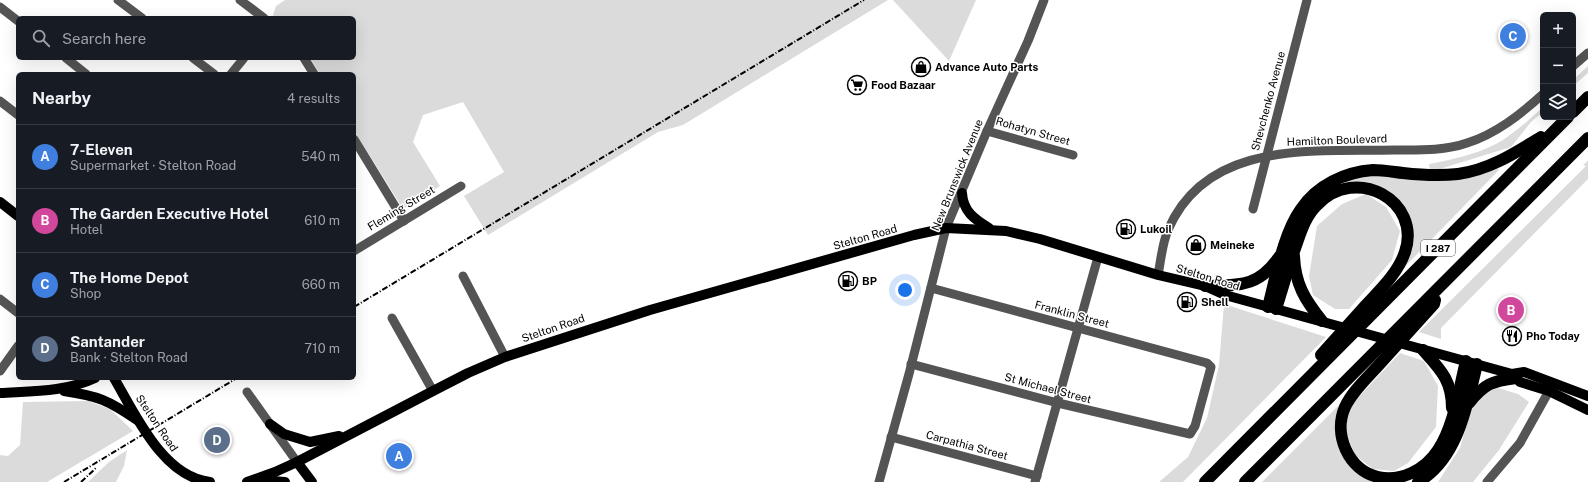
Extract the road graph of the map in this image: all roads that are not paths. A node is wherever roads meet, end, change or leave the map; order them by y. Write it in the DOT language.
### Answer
graph roads {
  1 [pos="118,0"];
  2 [pos="240,0"];
  3 [pos="1044,0"];
  4 [pos="1307,0"];
  5 [pos="0,7"];
  6 [pos="139,16"];
  7 [pos="261,16"];
  8 [pos="16,19"];
  9 [pos="1588,52"];
  10 [pos="68,60"];
  11 [pos="196,60"];
  12 [pos="242,60"];
  13 [pos="305,60"];
  14 [pos="1576,63"];
  15 [pos="84,72"];
  16 [pos="211,72"];
  17 [pos="233,72"];
  18 [pos="313,72"];
  19 [pos="1540,96"];
  20 [pos="1588,97"];
  21 [pos="0,101"];
  22 [pos="1576,109"];
  23 [pos="16,113"];
  24 [pos="1565,120"];
  25 [pos="1557,127"];
  26 [pos="987,131"];
  27 [pos="1588,138"];
  28 [pos="356,142"];
  29 [pos="1073,154"];
  30 [pos="1265,156"];
  31 [pos="461,186"];
  32 [pos="962,193"];
  33 [pos="0,202"];
  34 [pos="1253,209"];
  35 [pos="16,214"];
  36 [pos="404,221"];
  37 [pos="946,228"];
  38 [pos="991,229"];
  39 [pos="356,250"];
  40 [pos="1289,251"];
  41 [pos="1098,257"];
  42 [pos="1158,275"];
  43 [pos="463,276"];
  44 [pos="1204,286"];
  45 [pos="931,288"];
  46 [pos="1438,288"];
  47 [pos="0,299"];
  48 [pos="1272,308"];
  49 [pos="16,311"];
  50 [pos="392,318"];
  51 [pos="1327,323"];
  52 [pos="1079,329"];
  53 [pos="16,349"];
  54 [pos="1421,349"];
  55 [pos="505,357"];
  56 [pos="1472,363"];
  57 [pos="911,364"];
  58 [pos="1319,368"];
  59 [pos="0,371"];
  60 [pos="1514,376"];
  61 [pos="91,380"];
  62 [pos="115,380"];
  63 [pos="57,390"];
  64 [pos="432,391"];
  65 [pos="247,392"];
  66 [pos="1549,392"];
  67 [pos="1587,392"];
  68 [pos="0,393"];
  69 [pos="1058,403"];
  70 [pos="1466,407"];
  71 [pos="1588,410"];
  72 [pos="1452,417"];
  73 [pos="140,422"];
  74 [pos="270,424"];
  75 [pos="1179,432"];
  76 [pos="351,433"];
  77 [pos="891,437"];
  78 [pos="297,462"];
  79 [pos="258,479"];
  80 [pos="1036,479"];
  81 [pos="210,482"];
  82 [pos="247,482"];
  83 [pos="285,482"];
  84 [pos="312,482"];
  85 [pos="879,482"];
  86 [pos="1206,482"];
  87 [pos="1245,482"];
  88 [pos="1418,482"];
  89 [pos="1487,482"];
  1 -- 6 [label="street"];
  2 -- 7 [label="street"];
  3 -- 26 [label="street, New Brunswick Avenue"];
  4 -- 30 [label="street, Shevchenko Avenue"];
  5 -- 8 [label="street"];
  9 -- 14 [label="street"];
  10 -- 15 [label="street"];
  11 -- 16 [label="street"];
  12 -- 17 [label="street"];
  13 -- 18 [label="street"];
  19 -- 30 [label="street, Hamilton Boulevard"];
  20 -- 22 [label="highway"];
  21 -- 23 [label="street"];
  24 -- 25 [label="highway, I 287"];
  25 -- 40 [label="highway"];
  25 -- 58 [label="highway, I 287"];
  26 -- 29 [label="street, Rohatyn Street"];
  26 -- 32 [label="street, New Brunswick Avenue"];
  27 -- 46 [label="highway, I 287"];
  28 -- 36 [label="street"];
  30 -- 34 [label="street, Shevchenko Avenue"];
  30 -- 42 [label="street, Hamilton Boulevard"];
  31 -- 36 [label="street, Fleming Street"];
  32 -- 37 [label="street, New Brunswick Avenue"];
  32 -- 38 [label="main road"];
  33 -- 35 [label="main road"];
  36 -- 39 [label="street, Fleming Street"];
  37 -- 38 [label="main road, Stelton Road"];
  37 -- 45 [label="street, New Brunswick Avenue"];
  37 -- 55 [label="main road, Stelton Road"];
  38 -- 41 [label="main road, Stelton Road"];
  40 -- 44 [label="highway"];
  40 -- 48 [label="highway"];
  40 -- 51 [label="highway"];
  40 -- 58 [label="highway"];
  41 -- 42 [label="main road, Stelton Road"];
  41 -- 52 [label="street"];
  42 -- 44 [label="main road, Stelton Road"];
  43 -- 55 [label="street"];
  44 -- 48 [label="main road, Stelton Road"];
  45 -- 52 [label="street, Franklin Street"];
  45 -- 57 [label="street, New Brunswick Avenue"];
  46 -- 72 [label="highway"];
  46 -- 87 [label="highway, I 287"];
  47 -- 49 [label="street"];
  48 -- 51 [label="main road, Stelton Road"];
  50 -- 64 [label="street"];
  51 -- 54 [label="main road, Stelton Road"];
  52 -- 69 [label="street"];
  52 -- 75 [label="street, Franklin Street"];
  53 -- 59 [label="street"];
  54 -- 56 [label="main road, Stelton Road"];
  54 -- 72 [label="highway"];
  55 -- 64 [label="main road, Stelton Road"];
  56 -- 60 [label="main road, Stelton Road"];
  56 -- 70 [label="highway"];
  56 -- 72 [label="highway"];
  57 -- 69 [label="street, St Michael Street"];
  57 -- 77 [label="street, New Brunswick Avenue"];
  58 -- 86 [label="highway, I 287"];
  60 -- 66 [label="main road, Stelton Road"];
  60 -- 67 [label="main road, Stelton Road"];
  60 -- 70 [label="highway"];
  61 -- 63 [label="main road"];
  62 -- 73 [label="main road, Stelton Road"];
  63 -- 68 [label="main road"];
  63 -- 73 [label="main road"];
  64 -- 76 [label="main road, Stelton Road"];
  65 -- 74 [label="street"];
  66 -- 71 [label="main road, Stelton Road"];
  66 -- 89 [label="street"];
  69 -- 75 [label="street, St Michael Street"];
  69 -- 80 [label="street"];
  70 -- 88 [label="highway"];
  73 -- 81 [label="main road, Stelton Road"];
  74 -- 76 [label="main road"];
  74 -- 78 [label="street"];
  76 -- 78 [label="main road, Stelton Road"];
  77 -- 80 [label="street, Carpathia Street"];
  77 -- 85 [label="street, New Brunswick Avenue"];
  78 -- 79 [label="main road, Stelton Road"];
  78 -- 84 [label="main road"];
  79 -- 82 [label="main road, Stelton Road"];
  79 -- 83 [label="main road"];
}
